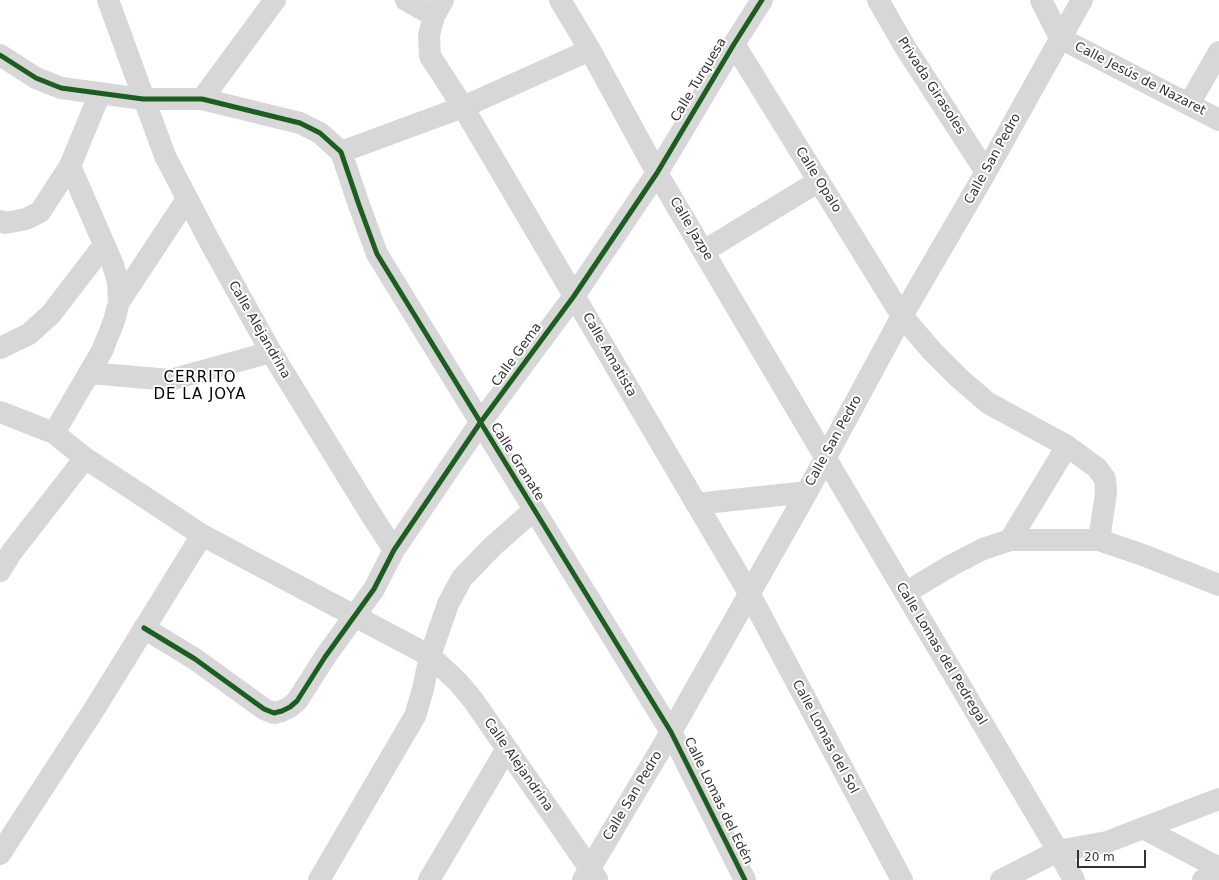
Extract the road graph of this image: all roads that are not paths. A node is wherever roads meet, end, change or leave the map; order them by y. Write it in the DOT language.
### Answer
graph roads {
  1 [pos="108,0"];
  2 [pos="252,0"];
  3 [pos="274,0"];
  4 [pos="406,0"];
  5 [pos="560,0"];
  6 [pos="762,0"];
  7 [pos="878,0"];
  8 [pos="1041,0"];
  9 [pos="1082,0"];
  10 [pos="439,8"];
  11 [pos="258,21"];
  12 [pos="1060,38"];
  13 [pos="734,44"];
  14 [pos="590,50"];
  15 [pos="1219,52"];
  16 [pos="0,55"];
  17 [pos="100,94"];
  18 [pos="143,99"];
  19 [pos="202,99"];
  20 [pos="1189,104"];
  21 [pos="463,107"];
  22 [pos="1219,120"];
  23 [pos="340,152"];
  24 [pos="70,166"];
  25 [pos="986,172"];
  26 [pos="657,173"];
  27 [pos="819,181"];
  28 [pos="187,199"];
  29 [pos="0,221"];
  30 [pos="104,245"];
  31 [pos="704,251"];
  32 [pos="574,296"];
  33 [pos="119,302"];
  34 [pos="902,316"];
  35 [pos="0,348"];
  36 [pos="271,352"];
  37 [pos="89,372"];
  38 [pos="0,412"];
  39 [pos="480,423"];
  40 [pos="54,433"];
  41 [pos="1067,446"];
  42 [pos="826,457"];
  43 [pos="85,458"];
  44 [pos="807,492"];
  45 [pos="696,504"];
  46 [pos="534,510"];
  47 [pos="202,535"];
  48 [pos="1010,540"];
  49 [pos="1099,540"];
  50 [pos="394,550"];
  51 [pos="0,571"];
  52 [pos="1219,585"];
  53 [pos="749,593"];
  54 [pos="905,593"];
  55 [pos="354,617"];
  56 [pos="144,628"];
  57 [pos="430,656"];
  58 [pos="671,732"];
  59 [pos="506,750"];
  60 [pos="1219,799"];
  61 [pos="1143,828"];
  62 [pos="1058,851"];
  63 [pos="0,854"];
  64 [pos="1219,868"];
  65 [pos="1219,874"];
  66 [pos="590,876"];
  67 [pos="319,880"];
  68 [pos="429,880"];
  69 [pos="745,880"];
  70 [pos="902,880"];
  71 [pos="1001,880"];
  72 [pos="1074,880"];
  73 [pos="1203,880"];
  1 -- 18 [label="street, Calle Alejandrina"];
  2 -- 11 [label="street"];
  3 -- 11 [label="street"];
  4 -- 10 [label="street"];
  5 -- 14 [label="street, Calle Jazpe"];
  6 -- 13 [label="street, Calle Turquesa"];
  7 -- 25 [label="street, Privada Girasoles"];
  8 -- 12 [label="street"];
  9 -- 12 [label="street, Calle San Pedro"];
  10 -- 21 [label="street, Calle Amatista"];
  11 -- 19 [label="street"];
  12 -- 20 [label="street, Calle Jesús de Nazaret"];
  12 -- 25 [label="street, Calle San Pedro"];
  13 -- 26 [label="street, Calle Turquesa"];
  13 -- 27 [label="street, Calle Opalo"];
  14 -- 21 [label="street"];
  14 -- 26 [label="street, Calle Jazpe"];
  15 -- 20 [label="street"];
  16 -- 17 [label="street"];
  17 -- 18 [label="street"];
  17 -- 24 [label="street"];
  18 -- 19 [label="street"];
  18 -- 28 [label="street, Calle Alejandrina"];
  19 -- 23 [label="street"];
  20 -- 22 [label="street, Calle Jesús de Nazaret"];
  21 -- 23 [label="street"];
  21 -- 32 [label="street, Calle Amatista"];
  23 -- 39 [label="street, Calle Granate"];
  24 -- 29 [label="street"];
  24 -- 30 [label="street"];
  25 -- 34 [label="street, Calle San Pedro"];
  26 -- 31 [label="street, Calle Jazpe"];
  26 -- 32 [label="street, Calle Gema"];
  27 -- 31 [label="street"];
  27 -- 34 [label="street, Calle Opalo"];
  28 -- 33 [label="street"];
  28 -- 36 [label="street, Calle Alejandrina"];
  30 -- 33 [label="street"];
  30 -- 35 [label="street"];
  31 -- 42 [label="street, Calle Jazpe"];
  32 -- 39 [label="street, Calle Gema"];
  32 -- 45 [label="street, Calle Amatista"];
  33 -- 37 [label="street"];
  34 -- 41 [label="street, Calle Opalo"];
  34 -- 42 [label="street, Calle San Pedro"];
  36 -- 37 [label="street"];
  36 -- 50 [label="street, Calle Alejandrina"];
  37 -- 40 [label="street"];
  38 -- 40 [label="street, Calle Alejandrina"];
  39 -- 46 [label="street, Calle Granate"];
  39 -- 50 [label="street, Calle Gema"];
  40 -- 43 [label="street, Calle Alejandrina"];
  41 -- 48 [label="street"];
  41 -- 49 [label="street, Calle Opalo"];
  42 -- 44 [label="street, Calle San Pedro"];
  42 -- 54 [label="street, Calle Lomas del Pedregal"];
  43 -- 47 [label="street, Calle Alejandrina"];
  43 -- 51 [label="street"];
  44 -- 45 [label="street"];
  44 -- 53 [label="street, Calle San Pedro"];
  45 -- 53 [label="street, Calle Amatista"];
  46 -- 57 [label="street"];
  46 -- 58 [label="street, Calle Granate"];
  47 -- 55 [label="street, Calle Alejandrina"];
  47 -- 56 [label="street"];
  48 -- 49 [label="street"];
  48 -- 54 [label="street"];
  49 -- 52 [label="street"];
  50 -- 55 [label="street, Calle Gema"];
  53 -- 58 [label="street, Calle San Pedro"];
  53 -- 70 [label="street, Calle Lomas del Sol"];
  54 -- 62 [label="street, Calle Lomas del Pedregal"];
  55 -- 56 [label="street, Calle Gema"];
  55 -- 57 [label="street, Calle Alejandrina"];
  56 -- 63 [label="street"];
  57 -- 59 [label="street, Calle Alejandrina"];
  57 -- 67 [label="street"];
  58 -- 66 [label="street, Calle San Pedro"];
  58 -- 69 [label="street, Calle Lomas del Edén"];
  59 -- 66 [label="street, Calle Alejandrina"];
  59 -- 68 [label="street"];
  60 -- 61 [label="street"];
  61 -- 62 [label="street"];
  61 -- 64 [label="street"];
  62 -- 71 [label="street"];
  62 -- 72 [label="street, Calle Lomas del Pedregal"];
  65 -- 73 [label="street"];
}
